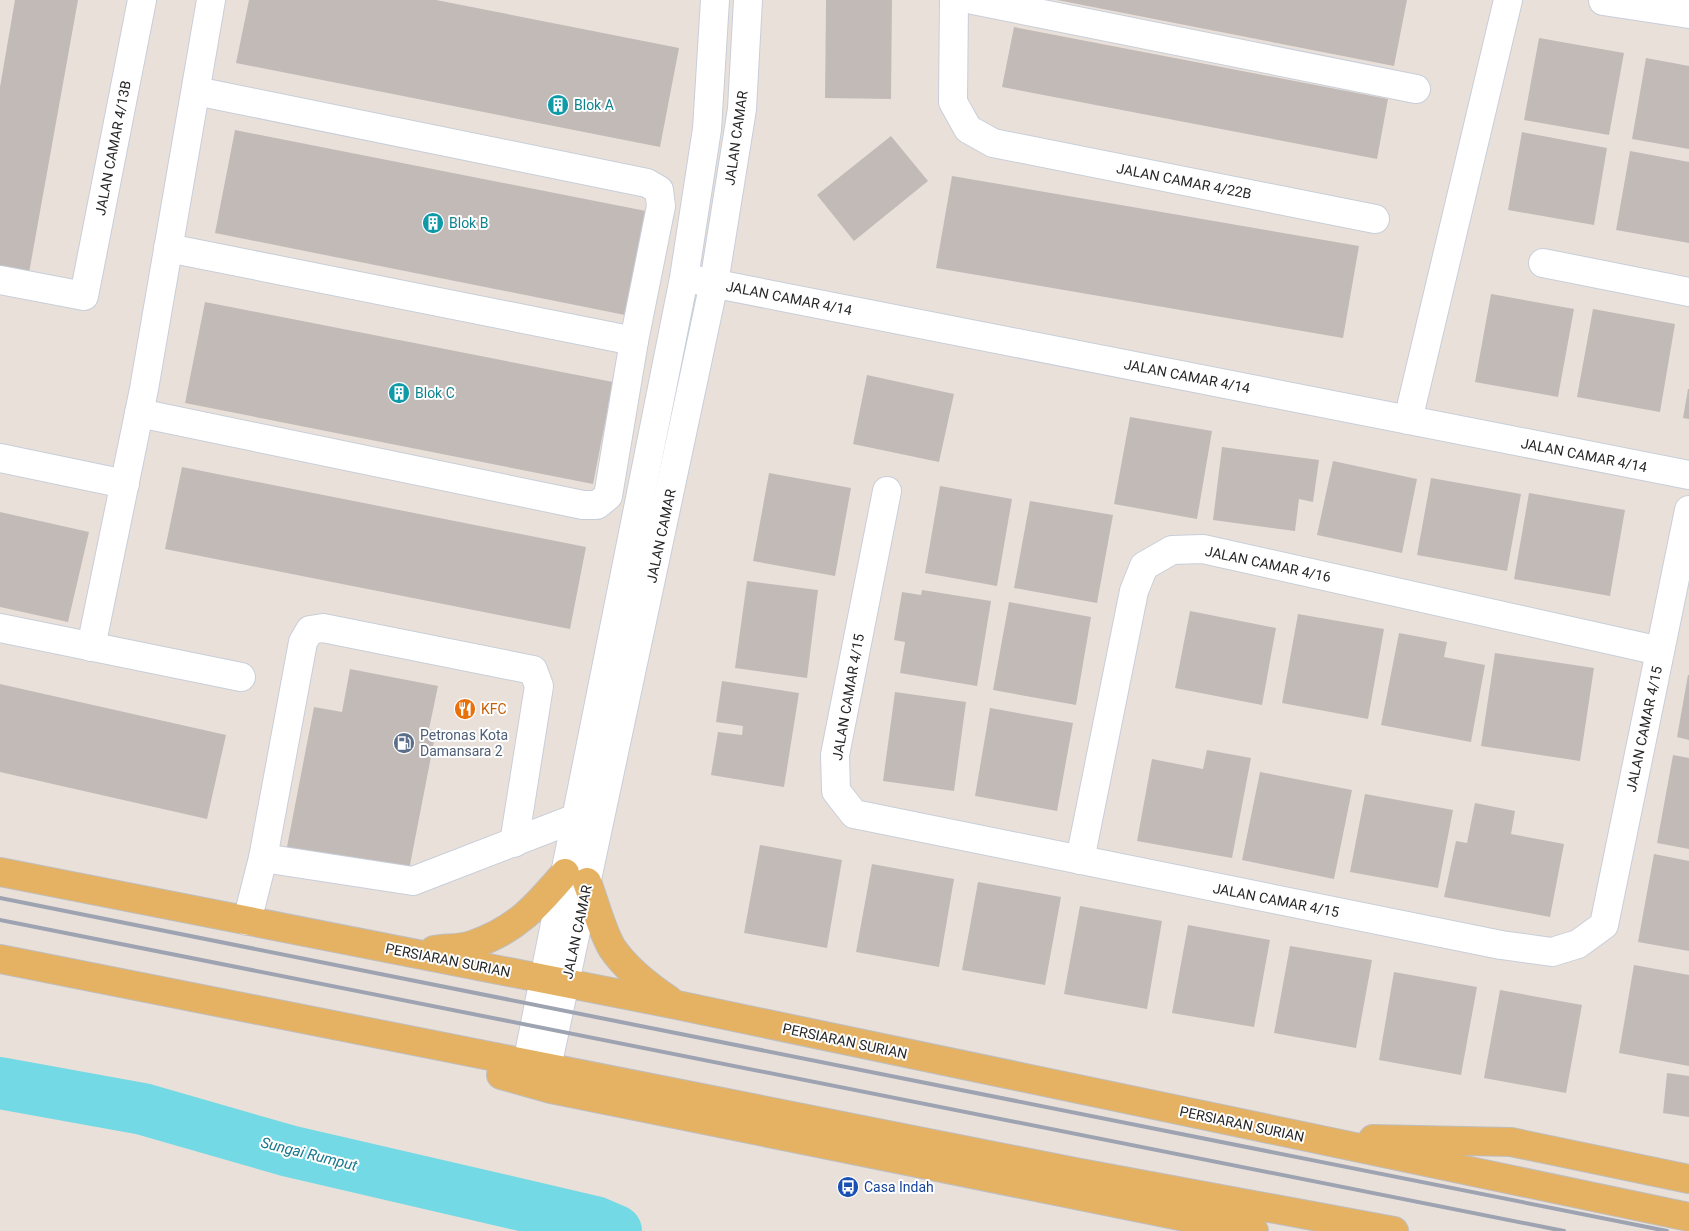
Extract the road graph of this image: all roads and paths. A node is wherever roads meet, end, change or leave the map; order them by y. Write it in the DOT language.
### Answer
graph roads {
  1 [pos="142,0"];
  2 [pos="211,0"];
  3 [pos="715,0"];
  4 [pos="748,0"];
  5 [pos="954,0"];
  6 [pos="973,0"];
  7 [pos="1508,0"];
  8 [pos="1603,1"];
  9 [pos="1689,14"];
  10 [pos="196,90"];
  11 [pos="1416,90"];
  12 [pos="1375,219"];
  13 [pos="168,248"];
  14 [pos="1542,264"];
  15 [pos="684,278"];
  16 [pos="0,280"];
  17 [pos="714,283"];
  18 [pos="1689,292"];
  19 [pos="634,340"];
  20 [pos="139,413"];
  21 [pos="1408,420"];
  22 [pos="0,458"];
  23 [pos="1689,475"];
  24 [pos="125,484"];
  25 [pos="887,491"];
  26 [pos="1689,510"];
  27 [pos="0,628"];
  28 [pos="91,647"];
  29 [pos="1660,651"];
  30 [pos="241,677"];
  31 [pos="576,818"];
  32 [pos="514,843"];
  33 [pos="263,858"];
  34 [pos="1080,860"];
  35 [pos="0,872"];
  36 [pos="576,878"];
  37 [pos="247,921"];
  38 [pos="407,952"];
  39 [pos="0,959"];
  40 [pos="555,981"];
  41 [pos="677,1005"];
  42 [pos="317,1022"];
  43 [pos="537,1065"];
  44 [pos="1304,1138"];
  45 [pos="1689,1179"];
  46 [pos="1689,1217"];
  47 [pos="1254,1231"];
  48 [pos="1394,1231"];
  1 -- 16 [label="street, JALAN CAMAR 4/13B"];
  2 -- 10 [label="street"];
  3 -- 15 [label="street, JALAN CAMAR"];
  4 -- 17 [label="street, JALAN CAMAR"];
  5 -- 12 [label="street, JALAN CAMAR 4/22B"];
  6 -- 11 [label="street"];
  7 -- 21 [label="street"];
  8 -- 9 [label="street"];
  10 -- 13 [label="street"];
  10 -- 19 [label="street"];
  13 -- 19 [label="street"];
  13 -- 20 [label="street"];
  14 -- 18 [label="street"];
  15 -- 17 [label="street, JALAN CAMAR 4/14"];
  15 -- 31 [label="street, JALAN CAMAR"];
  17 -- 21 [label="street, JALAN CAMAR 4/14"];
  17 -- 36 [label="street, JALAN CAMAR"];
  19 -- 20 [label="street"];
  20 -- 24 [label="street"];
  21 -- 23 [label="street, JALAN CAMAR 4/14"];
  22 -- 24 [label="street"];
  24 -- 28 [label="street"];
  25 -- 34 [label="street, JALAN CAMAR 4/15"];
  26 -- 29 [label="street, JALAN CAMAR 4/15"];
  27 -- 28 [label="street"];
  28 -- 30 [label="street"];
  29 -- 34 [label="street, JALAN CAMAR 4/15"];
  29 -- 34 [label="street, JALAN CAMAR 4/16"];
  31 -- 32 [label="street"];
  31 -- 36 [label="street, JALAN CAMAR"];
  32 -- 33 [label="street"];
  32 -- 33 [label="street"];
  33 -- 37 [label="street"];
  35 -- 37 [label="main road, PERSIARAN SURIAN"];
  36 -- 38 [label="main road"];
  36 -- 40 [label="street, JALAN CAMAR"];
  36 -- 41 [label="main road"];
  37 -- 38 [label="main road, PERSIARAN SURIAN"];
  38 -- 40 [label="main road, PERSIARAN SURIAN"];
  39 -- 42 [label="main road"];
  40 -- 41 [label="main road, PERSIARAN SURIAN"];
  40 -- 43 [label="street, JALAN CAMAR"];
  41 -- 44 [label="main road, PERSIARAN SURIAN"];
  42 -- 43 [label="main road"];
  42 -- 47 [label="main road"];
  43 -- 48 [label="main road"];
  44 -- 45 [label="main road"];
  44 -- 46 [label="main road, PERSIARAN SURIAN"];
}
